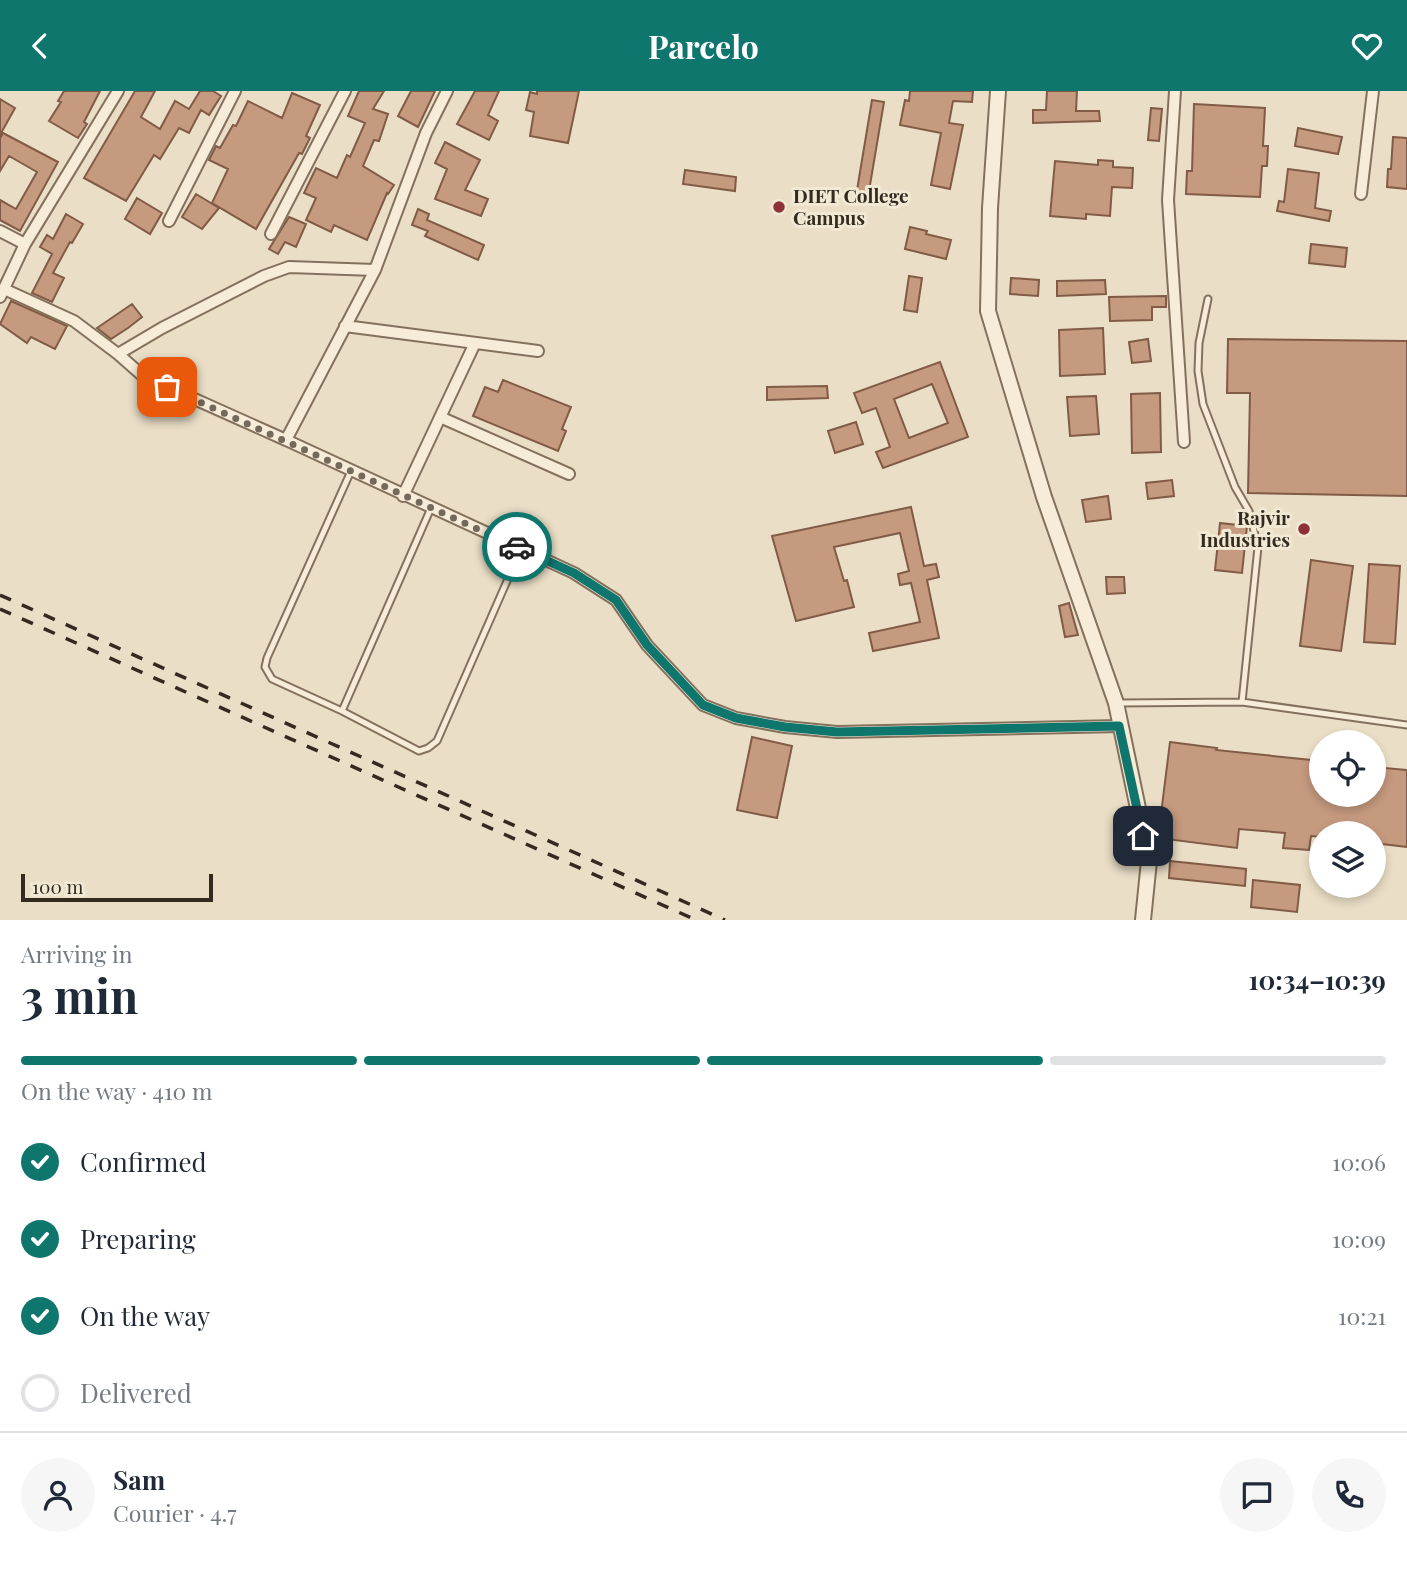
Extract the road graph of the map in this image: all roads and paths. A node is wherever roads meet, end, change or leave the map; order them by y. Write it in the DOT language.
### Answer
graph roads {
  1 [pos="118,91"];
  2 [pos="234,91"];
  3 [pos="345,91"];
  4 [pos="447,91"];
  5 [pos="998,91"];
  6 [pos="1175,91"];
  7 [pos="1373,91"];
  8 [pos="1361,194"];
  9 [pos="169,221"];
  10 [pos="0,230"];
  11 [pos="271,234"];
  12 [pos="25,244"];
  13 [pos="375,270"];
  14 [pos="2,293"];
  15 [pos="1208,299"];
  16 [pos="345,326"];
  17 [pos="475,343"];
  18 [pos="538,351"];
  19 [pos="118,354"];
  20 [pos="440,418"];
  21 [pos="286,440"];
  22 [pos="1184,442"];
  23 [pos="351,471"];
  24 [pos="569,474"];
  25 [pos="403,496"];
  26 [pos="431,508"];
  27 [pos="521,549"];
  28 [pos="1242,702"];
  29 [pos="1115,703"];
  30 [pos="342,711"];
  31 [pos="1407,725"];
  32 [pos="1119,726"];
  33 [pos="1143,920"];
  1 -- 12 [label="street"];
  2 -- 9 [label="street"];
  3 -- 11 [label="street"];
  4 -- 13 [label="street"];
  5 -- 29 [label="street"];
  6 -- 22 [label="street"];
  7 -- 8 [label="street"];
  10 -- 12 [label="street"];
  12 -- 14 [label="street"];
  13 -- 16 [label="street"];
  13 -- 19 [label="street"];
  14 -- 19 [label="street"];
  15 -- 28 [label="lane"];
  16 -- 17 [label="street"];
  16 -- 21 [label="street"];
  17 -- 18 [label="street"];
  17 -- 20 [label="street"];
  19 -- 21 [label="street"];
  20 -- 24 [label="street"];
  20 -- 25 [label="street"];
  21 -- 23 [label="street"];
  23 -- 25 [label="street"];
  23 -- 30 [label="lane"];
  25 -- 26 [label="street"];
  26 -- 27 [label="street"];
  26 -- 30 [label="lane"];
  27 -- 30 [label="lane"];
  27 -- 32 [label="street"];
  28 -- 29 [label="lane"];
  28 -- 31 [label="lane"];
  29 -- 32 [label="street"];
  32 -- 33 [label="street"];
}
